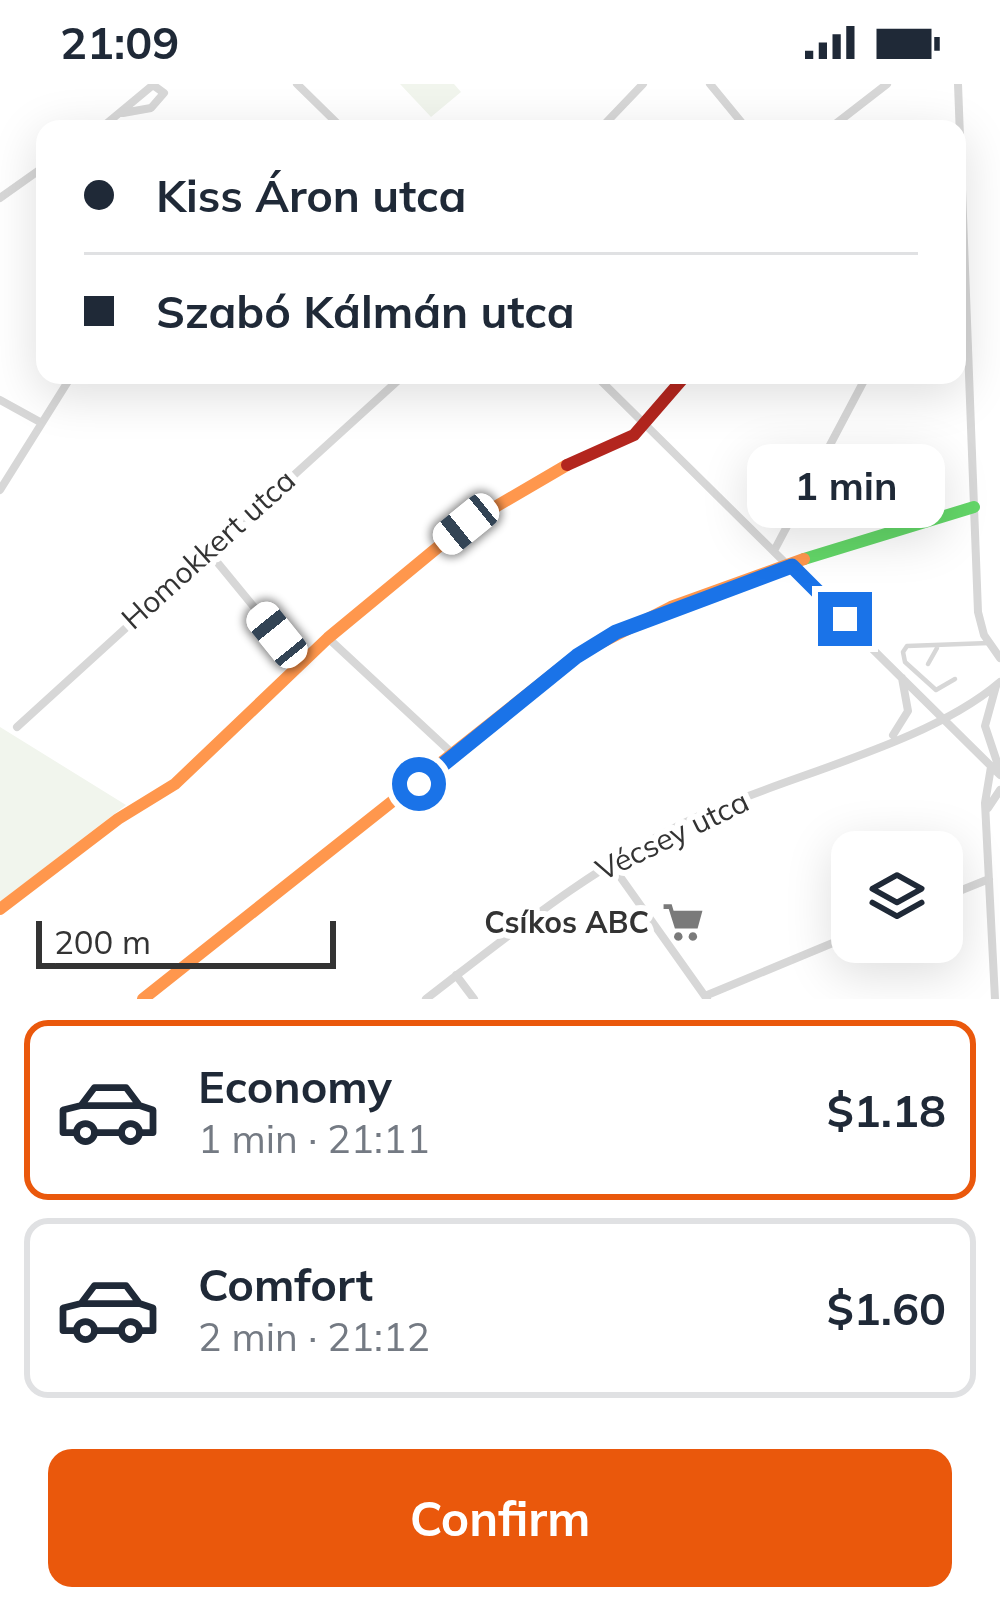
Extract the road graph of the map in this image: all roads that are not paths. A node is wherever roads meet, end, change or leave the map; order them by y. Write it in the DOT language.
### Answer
graph roads {
  1 [pos="297,84"];
  2 [pos="643,84"];
  3 [pos="710,84"];
  4 [pos="886,84"];
  5 [pos="958,84"];
  6 [pos="123,113"];
  7 [pos="113,120"];
  8 [pos="334,120"];
  9 [pos="609,120"];
  10 [pos="740,120"];
  11 [pos="840,120"];
  12 [pos="959,120"];
  13 [pos="36,172"];
  14 [pos="0,198"];
  15 [pos="966,296"];
  16 [pos="66,384"];
  17 [pos="394,384"];
  18 [pos="605,384"];
  19 [pos="679,384"];
  20 [pos="862,384"];
  21 [pos="0,400"];
  22 [pos="40,422"];
  23 [pos="646,424"];
  24 [pos="0,490"];
  25 [pos="974,508"];
  26 [pos="775,549"];
  27 [pos="208,550"];
  28 [pos="792,566"];
  29 [pos="328,638"];
  30 [pos="952,644"];
  31 [pos="933,645"];
  32 [pos="996,651"];
  33 [pos="952,654"];
  34 [pos="920,655"];
  35 [pos="300,663"];
  36 [pos="898,671"];
  37 [pos="935,671"];
  38 [pos="955,679"];
  39 [pos="999,684"];
  40 [pos="945,718"];
  41 [pos="17,727"];
  42 [pos="889,740"];
  43 [pos="454,755"];
  44 [pos="997,770"];
  45 [pos="1000,790"];
  46 [pos="987,809"];
  47 [pos="609,861"];
  48 [pos="989,879"];
  49 [pos="963,890"];
  50 [pos="0,909"];
  51 [pos="831,944"];
  52 [pos="457,975"];
  53 [pos="706,997"];
  54 [pos="143,999"];
  55 [pos="426,999"];
  56 [pos="474,999"];
  57 [pos="995,999"];
  1 -- 8 [label="street"];
  2 -- 9 [label="street"];
  3 -- 10 [label="street"];
  4 -- 11 [label="street"];
  5 -- 12 [label="street"];
  6 -- 6 [label="street"];
  6 -- 7 [label="street"];
  13 -- 14 [label="street"];
  15 -- 25 [label="street"];
  16 -- 22 [label="street"];
  17 -- 27 [label="street, Homokkert utca"];
  18 -- 23 [label="street"];
  19 -- 23 [label="street"];
  20 -- 26 [label="street"];
  21 -- 22 [label="street"];
  22 -- 24 [label="street"];
  23 -- 26 [label="street"];
  23 -- 29 [label="street"];
  25 -- 28 [label="street"];
  25 -- 32 [label="street"];
  26 -- 28 [label="street"];
  27 -- 35 [label="street"];
  27 -- 41 [label="street, Homokkert utca"];
  28 -- 36 [label="street"];
  28 -- 43 [label="street"];
  29 -- 35 [label="street"];
  29 -- 43 [label="street"];
  30 -- 31 [label="lane"];
  30 -- 32 [label="lane"];
  30 -- 33 [label="lane"];
  31 -- 34 [label="lane"];
  31 -- 37 [label="lane"];
  31 -- 38 [label="lane"];
  35 -- 50 [label="street"];
  36 -- 40 [label="street"];
  36 -- 42 [label="street"];
  39 -- 40 [label="street, Vécsey utca"];
  39 -- 44 [label="street"];
  40 -- 42 [label="street, Vécsey utca"];
  40 -- 44 [label="street"];
  42 -- 47 [label="street, Vécsey utca"];
  43 -- 54 [label="street"];
  44 -- 46 [label="street"];
  45 -- 46 [label="street"];
  46 -- 48 [label="street"];
  47 -- 52 [label="street, Vécsey utca"];
  47 -- 53 [label="street"];
  48 -- 49 [label="street"];
  48 -- 57 [label="street"];
  51 -- 53 [label="street"];
  52 -- 55 [label="street, Vécsey utca"];
  52 -- 56 [label="street"];
}
